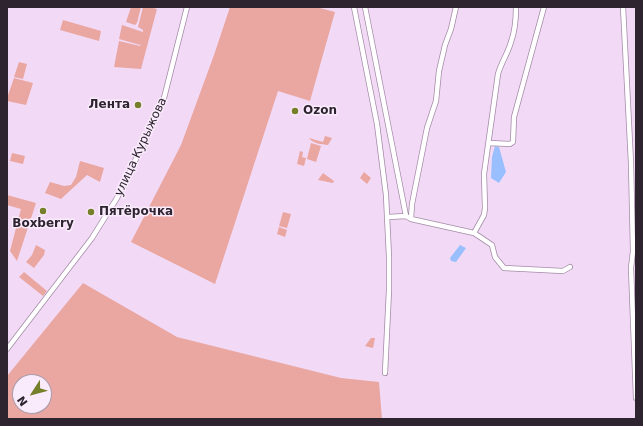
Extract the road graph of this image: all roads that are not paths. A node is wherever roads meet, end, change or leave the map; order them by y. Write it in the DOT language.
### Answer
graph roads {
  1 [pos="187,7"];
  2 [pos="354,7"];
  3 [pos="365,7"];
  4 [pos="456,7"];
  5 [pos="516,7"];
  6 [pos="544,7"];
  7 [pos="623,7"];
  8 [pos="489,143"];
  9 [pos="388,217"];
  10 [pos="408,217"];
  11 [pos="474,233"];
  12 [pos="570,267"];
  13 [pos="7,349"];
  14 [pos="385,373"];
  15 [pos="636,398"];
  1 -- 13 [label="street, улица Курыжова"];
  2 -- 9 [label="street"];
  3 -- 10 [label="street"];
  4 -- 10 [label="street"];
  5 -- 8 [label="street"];
  6 -- 8 [label="street"];
  7 -- 15 [label="street"];
  8 -- 11 [label="street"];
  9 -- 10 [label="street"];
  9 -- 14 [label="street"];
  10 -- 11 [label="street"];
  11 -- 12 [label="street"];
}
